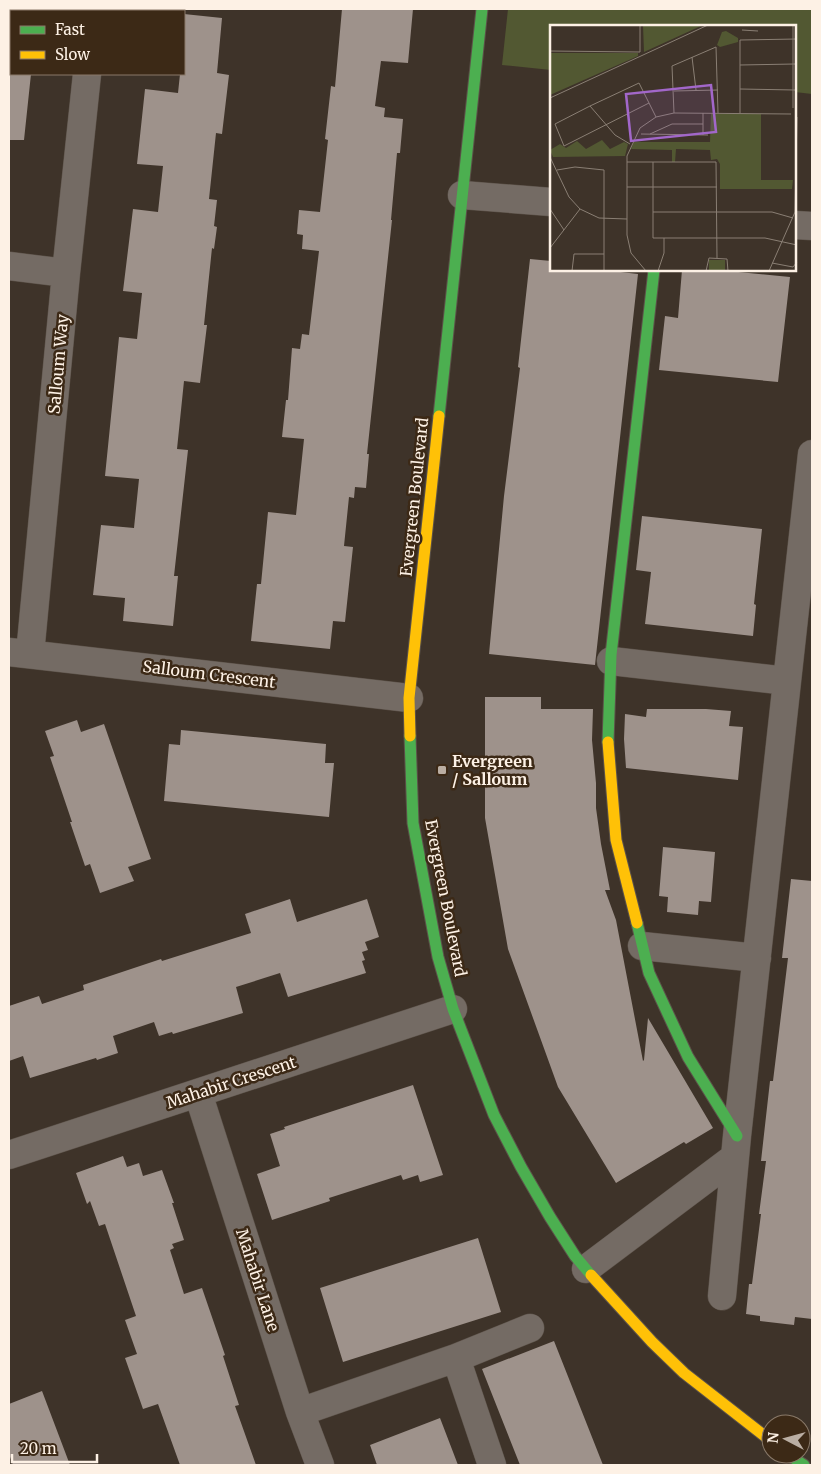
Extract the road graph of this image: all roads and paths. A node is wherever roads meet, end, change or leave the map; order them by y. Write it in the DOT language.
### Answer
graph roads {
  1 [pos="482,9"];
  2 [pos="87,75"];
  3 [pos="462,195"];
  4 [pos="550,202"];
  5 [pos="796,225"];
  6 [pos="812,226"];
  7 [pos="9,266"];
  8 [pos="654,271"];
  9 [pos="66,272"];
  10 [pos="812,454"];
  11 [pos="20,653"];
  12 [pos="610,661"];
  13 [pos="788,681"];
  14 [pos="409,698"];
  15 [pos="642,946"];
  16 [pos="757,958"];
  17 [pos="453,1009"];
  18 [pos="198,1093"];
  19 [pos="736,1146"];
  20 [pos="9,1155"];
  21 [pos="586,1269"];
  22 [pos="722,1296"];
  23 [pos="530,1328"];
  24 [pos="456,1358"];
  25 [pos="300,1412"];
  26 [pos="761,1433"];
  27 [pos="320,1465"];
  28 [pos="492,1465"];
  1 -- 3 [label="street, Evergreen Boulevard"];
  2 -- 9 [label="street, Salloum Way"];
  3 -- 4 [label="street"];
  3 -- 14 [label="street, Evergreen Boulevard"];
  5 -- 6 [label="street"];
  7 -- 9 [label="street"];
  8 -- 12 [label="street"];
  9 -- 11 [label="street, Salloum Way"];
  10 -- 13 [label="street"];
  11 -- 14 [label="street, Salloum Crescent"];
  12 -- 13 [label="street"];
  12 -- 15 [label="street"];
  13 -- 16 [label="street"];
  14 -- 17 [label="street, Evergreen Boulevard"];
  15 -- 16 [label="street"];
  15 -- 19 [label="street"];
  16 -- 19 [label="street"];
  17 -- 18 [label="street, Mahabir Crescent"];
  17 -- 21 [label="street, Evergreen Boulevard"];
  18 -- 20 [label="street, Mahabir Crescent"];
  18 -- 25 [label="street, Mahabir Lane"];
  19 -- 21 [label="street"];
  19 -- 22 [label="street"];
  21 -- 26 [label="street, Evergreen Boulevard"];
  23 -- 24 [label="street"];
  24 -- 25 [label="street"];
  24 -- 28 [label="street"];
  25 -- 27 [label="street, Mahabir Lane"];
}
